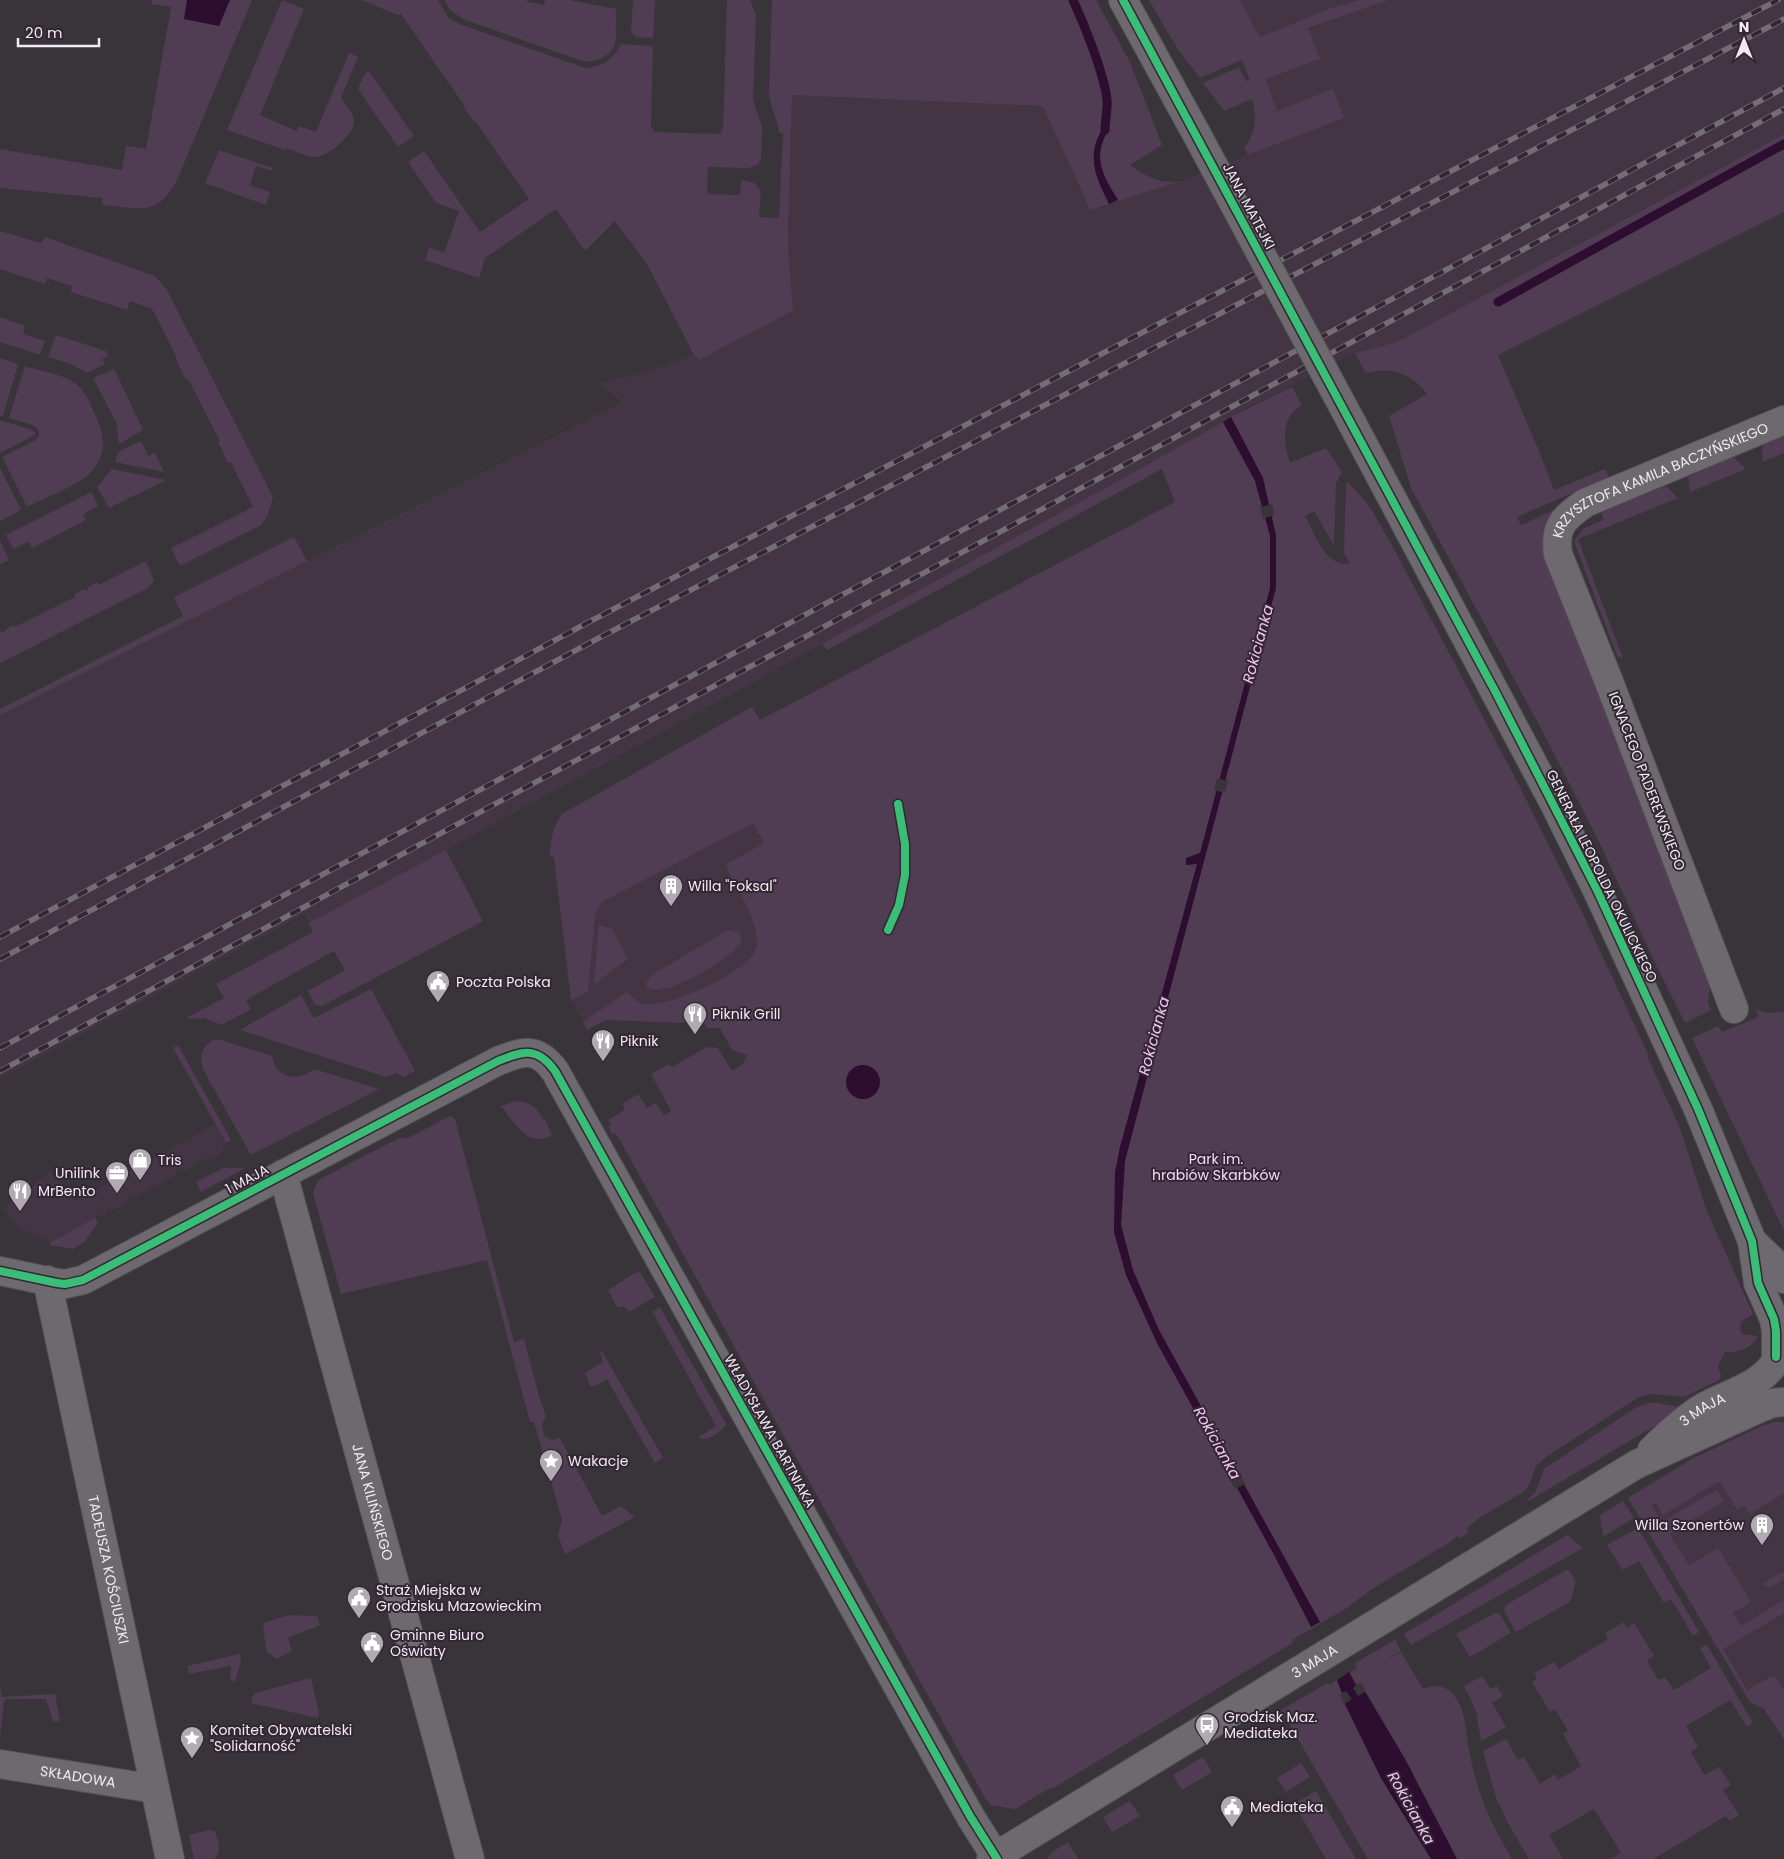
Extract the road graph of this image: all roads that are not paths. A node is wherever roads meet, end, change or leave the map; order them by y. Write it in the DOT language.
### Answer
graph roads {
  1 [pos="1123,0"];
  2 [pos="1784,420"];
  3 [pos="1352,425"];
  4 [pos="1558,554"];
  5 [pos="1734,1009"];
  6 [pos="498,1061"];
  7 [pos="283,1174"];
  8 [pos="1752,1241"];
  9 [pos="0,1271"];
  10 [pos="1784,1279"];
  11 [pos="48,1280"];
  12 [pos="1778,1355"];
  13 [pos="1784,1394"];
  14 [pos="1784,1402"];
  15 [pos="1637,1464"];
  16 [pos="0,1764"];
  17 [pos="156,1789"];
  18 [pos="994,1858"];
  19 [pos="170,1859"];
  20 [pos="470,1859"];
  1 -- 3 [label="street, JANA MATEJKI, bridge"];
  2 -- 4 [label="street, KRZYSZTOFA KAMILA BACZYŃSKIEGO"];
  3 -- 8 [label="street, GENERAŁA LEOPOLDA OKULICKIEGO"];
  4 -- 5 [label="street, IGNACEGO PADEREWSKIEGO"];
  6 -- 7 [label="street, 1 MAJA"];
  6 -- 18 [label="street, WŁADYSŁAWA BARTNIAKA"];
  7 -- 11 [label="street, 1 MAJA"];
  7 -- 20 [label="street, JANA KILIŃSKIEGO"];
  8 -- 10 [label="street, GENERAŁA LEOPOLDA OKULICKIEGO"];
  8 -- 12 [label="street, GENERAŁA LEOPOLDA OKULICKIEGO"];
  9 -- 11 [label="street, 1 MAJA"];
  11 -- 17 [label="street, TADEUSZA KOŚCIUSZKI"];
  12 -- 13 [label="street, GENERAŁA LEOPOLDA OKULICKIEGO"];
  12 -- 15 [label="street, 3 MAJA"];
  14 -- 15 [label="street, 3 MAJA"];
  15 -- 18 [label="street, 3 MAJA"];
  16 -- 17 [label="street, SKŁADOWA"];
  17 -- 19 [label="street, TADEUSZA KOŚCIUSZKI"];
}
